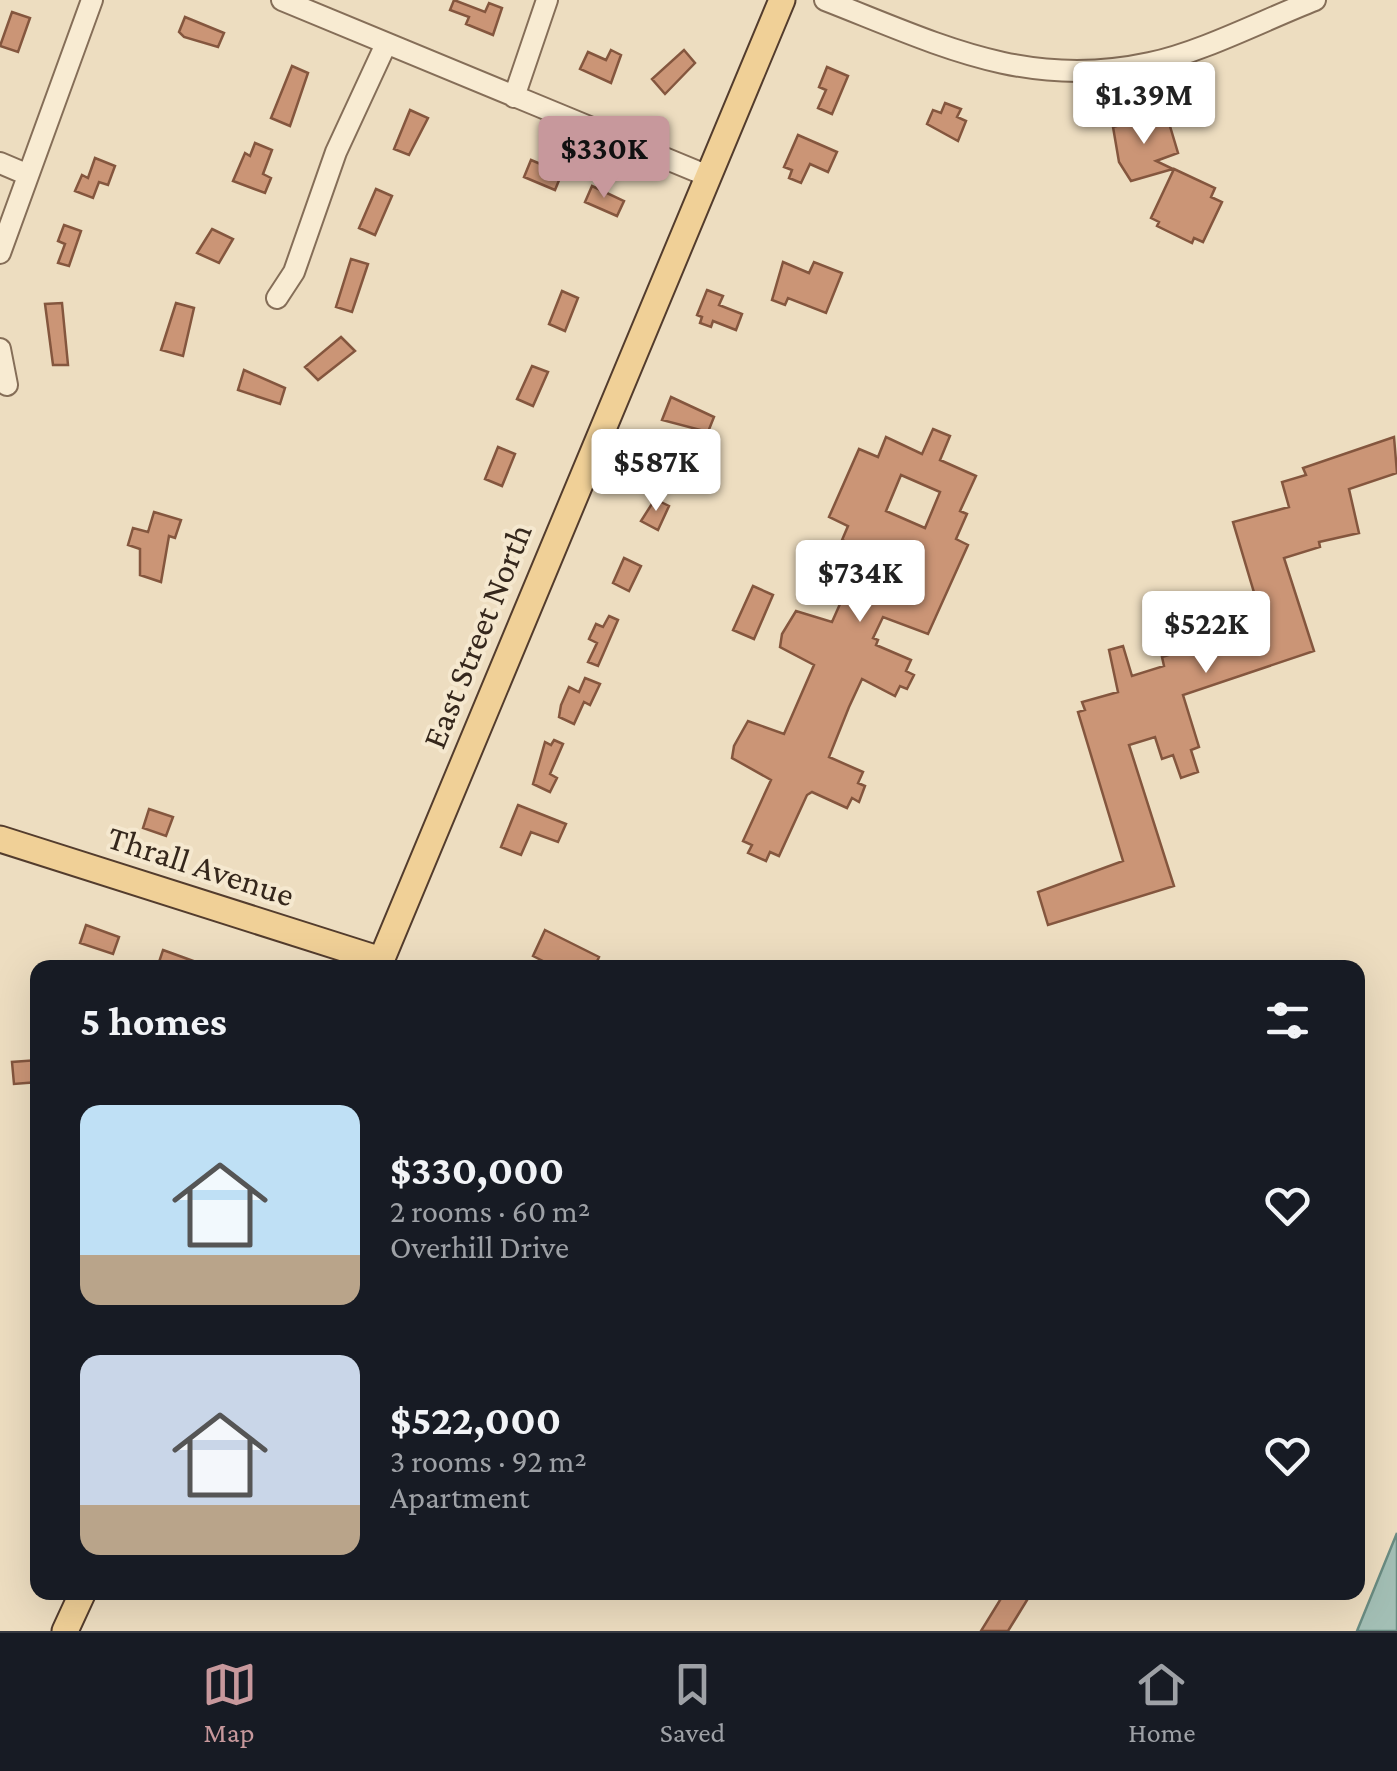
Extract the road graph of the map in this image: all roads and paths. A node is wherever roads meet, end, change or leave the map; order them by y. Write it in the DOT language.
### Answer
graph roads {
  1 [pos="92,0"];
  2 [pos="282,0"];
  3 [pos="548,0"];
  4 [pos="782,0"];
  5 [pos="825,0"];
  6 [pos="1315,0"];
  7 [pos="386,44"];
  8 [pos="514,97"];
  9 [pos="0,163"];
  10 [pos="26,174"];
  11 [pos="708,176"];
  12 [pos="0,253"];
  13 [pos="277,298"];
  14 [pos="0,349"];
  15 [pos="7,385"];
  16 [pos="0,839"];
  17 [pos="367,960"];
  18 [pos="381,960"];
  19 [pos="79,1600"];
  20 [pos="65,1631"];
  1 -- 10 [label="street"];
  2 -- 7 [label="street"];
  3 -- 8 [label="street"];
  4 -- 11 [label="main road, East Street North"];
  5 -- 6 [label="street"];
  7 -- 8 [label="street"];
  7 -- 13 [label="street"];
  8 -- 11 [label="street"];
  9 -- 10 [label="street"];
  10 -- 12 [label="street"];
  11 -- 18 [label="main road, East Street North"];
  14 -- 15 [label="street"];
  16 -- 17 [label="main road, Thrall Avenue"];
  19 -- 20 [label="main road"];
}
